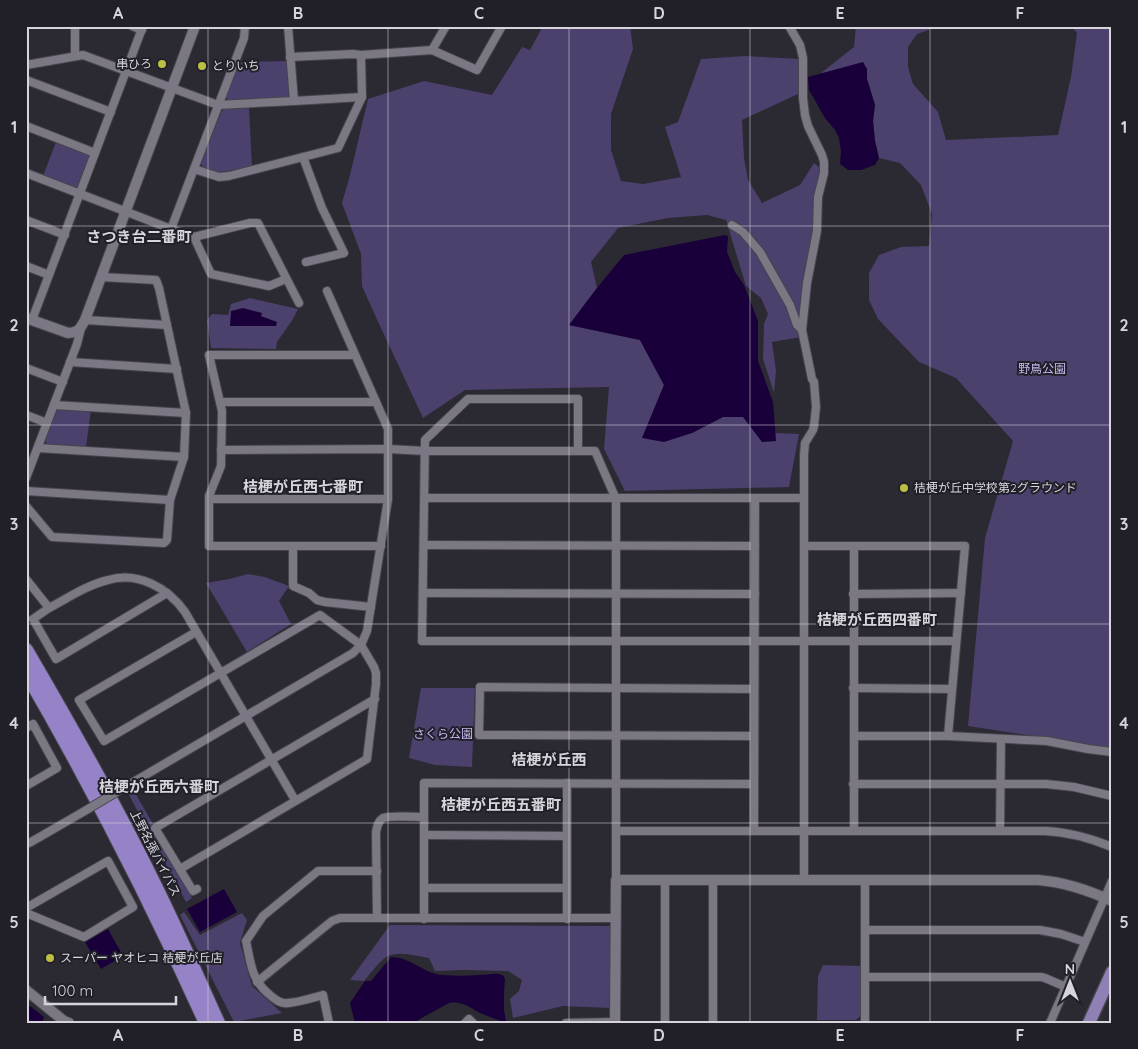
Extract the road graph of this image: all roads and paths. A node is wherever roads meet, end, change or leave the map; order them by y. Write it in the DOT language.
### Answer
graph roads {
  1 [pos="75,26"];
  2 [pos="132,26"];
  3 [pos="195,26"];
  4 [pos="245,26"];
  5 [pos="288,26"];
  6 [pos="446,26"];
  7 [pos="502,26"];
  8 [pos="789,26"];
  9 [pos="143,28"];
  10 [pos="432,50"];
  11 [pos="361,55"];
  12 [pos="75,56"];
  13 [pos="290,58"];
  14 [pos="26,65"];
  15 [pos="126,71"];
  16 [pos="26,80"];
  17 [pos="172,89"];
  18 [pos="362,97"];
  19 [pos="294,102"];
  20 [pos="218,105"];
  21 [pos="111,112"];
  22 [pos="26,126"];
  23 [pos="96,153"];
  24 [pos="303,157"];
  25 [pos="194,169"];
  26 [pos="26,173"];
  27 [pos="80,194"];
  28 [pos="125,211"];
  29 [pos="26,220"];
  30 [pos="732,225"];
  31 [pos="171,229"];
  32 [pos="65,235"];
  33 [pos="194,236"];
  34 [pos="306,262"];
  35 [pos="26,266"];
  36 [pos="50,275"];
  37 [pos="101,277"];
  38 [pos="286,279"];
  39 [pos="327,291"];
  40 [pos="299,303"];
  41 [pos="29,319"];
  42 [pos="83,324"];
  43 [pos="167,325"];
  44 [pos="802,330"];
  45 [pos="354,356"];
  46 [pos="70,362"];
  47 [pos="26,368"];
  48 [pos="176,369"];
  49 [pos="62,382"];
  50 [pos="220,402"];
  51 [pos="376,402"];
  52 [pos="54,405"];
  53 [pos="186,413"];
  54 [pos="26,415"];
  55 [pos="47,423"];
  56 [pos="38,448"];
  57 [pos="388,449"];
  58 [pos="221,450"];
  59 [pos="425,451"];
  60 [pos="578,451"];
  61 [pos="184,458"];
  62 [pos="26,478"];
  63 [pos="26,491"];
  64 [pos="425,498"];
  65 [pos="804,498"];
  66 [pos="209,499"];
  67 [pos="388,499"];
  68 [pos="616,499"];
  69 [pos="755,499"];
  70 [pos="170,500"];
  71 [pos="26,506"];
  72 [pos="424,545"];
  73 [pos="293,546"];
  74 [pos="381,546"];
  75 [pos="616,546"];
  76 [pos="755,546"];
  77 [pos="804,546"];
  78 [pos="854,546"];
  79 [pos="26,579"];
  80 [pos="167,593"];
  81 [pos="423,593"];
  82 [pos="616,593"];
  83 [pos="961,593"];
  84 [pos="755,594"];
  85 [pos="853,594"];
  86 [pos="371,607"];
  87 [pos="49,608"];
  88 [pos="196,632"];
  89 [pos="616,641"];
  90 [pos="754,641"];
  91 [pos="804,641"];
  92 [pos="853,641"];
  93 [pos="956,641"];
  94 [pos="361,645"];
  95 [pos="26,650"];
  96 [pos="26,672"];
  97 [pos="221,673"];
  98 [pos="616,688"];
  99 [pos="854,688"];
  100 [pos="754,689"];
  101 [pos="952,689"];
  102 [pos="374,699"];
  103 [pos="246,716"];
  104 [pos="26,728"];
  105 [pos="616,735"];
  106 [pos="754,736"];
  107 [pos="854,736"];
  108 [pos="948,736"];
  109 [pos="1001,739"];
  110 [pos="1112,752"];
  111 [pos="271,760"];
  112 [pos="567,783"];
  113 [pos="616,783"];
  114 [pos="754,784"];
  115 [pos="854,784"];
  116 [pos="1000,784"];
  117 [pos="26,786"];
  118 [pos="1112,796"];
  119 [pos="295,800"];
  120 [pos="424,817"];
  121 [pos="754,830"];
  122 [pos="616,831"];
  123 [pos="804,831"];
  124 [pos="854,831"];
  125 [pos="1000,831"];
  126 [pos="424,835"];
  127 [pos="567,836"];
  128 [pos="26,844"];
  129 [pos="1112,847"];
  130 [pos="180,869"];
  131 [pos="377,871"];
  132 [pos="616,880"];
  133 [pos="665,880"];
  134 [pos="713,880"];
  135 [pos="804,881"];
  136 [pos="865,881"];
  137 [pos="1112,881"];
  138 [pos="424,888"];
  139 [pos="566,888"];
  140 [pos="197,889"];
  141 [pos="1108,899"];
  142 [pos="26,908"];
  143 [pos="26,913"];
  144 [pos="377,918"];
  145 [pos="616,918"];
  146 [pos="424,919"];
  147 [pos="567,919"];
  148 [pos="865,930"];
  149 [pos="1085,942"];
  150 [pos="1112,972"];
  151 [pos="865,977"];
  152 [pos="258,982"];
  153 [pos="1066,987"];
  154 [pos="26,990"];
  155 [pos="65,1022"];
  156 [pos="616,1022"];
  157 [pos="206,1023"];
  158 [pos="218,1023"];
  159 [pos="329,1023"];
  160 [pos="465,1023"];
  161 [pos="473,1023"];
  162 [pos="566,1023"];
  163 [pos="665,1023"];
  164 [pos="713,1023"];
  165 [pos="865,1023"];
  166 [pos="1050,1023"];
  167 [pos="1089,1023"];
  1 -- 12 [label="street"];
  2 -- 9 [label="street"];
  3 -- 17 [label="street"];
  4 -- 20 [label="street"];
  5 -- 13 [label="street"];
  6 -- 10 [label="street"];
  7 -- 10 [label="street"];
  8 -- 44 [label="street"];
  9 -- 15 [label="street"];
  10 -- 11 [label="street"];
  11 -- 13 [label="street"];
  11 -- 18 [label="street"];
  12 -- 14 [label="street"];
  12 -- 15 [label="street"];
  13 -- 19 [label="street"];
  15 -- 17 [label="street"];
  15 -- 21 [label="street"];
  16 -- 21 [label="street"];
  17 -- 20 [label="street"];
  17 -- 28 [label="street"];
  18 -- 19 [label="street"];
  18 -- 24 [label="street"];
  19 -- 20 [label="street"];
  20 -- 25 [label="street"];
  21 -- 23 [label="street"];
  22 -- 23 [label="street"];
  23 -- 27 [label="street"];
  24 -- 25 [label="street"];
  24 -- 34 [label="street"];
  25 -- 31 [label="street"];
  26 -- 27 [label="street"];
  27 -- 28 [label="street"];
  27 -- 32 [label="street"];
  28 -- 31 [label="street"];
  28 -- 37 [label="street"];
  29 -- 32 [label="street"];
  30 -- 44 [label="street"];
  31 -- 33 [label="street"];
  32 -- 36 [label="street"];
  33 -- 38 [label="street"];
  33 -- 38 [label="street"];
  35 -- 36 [label="street"];
  36 -- 41 [label="street"];
  37 -- 42 [label="street"];
  37 -- 43 [label="street"];
  38 -- 40 [label="street"];
  39 -- 45 [label="street"];
  41 -- 42 [label="street"];
  42 -- 43 [label="street"];
  42 -- 46 [label="street"];
  43 -- 48 [label="street"];
  44 -- 65 [label="street"];
  45 -- 50 [label="street"];
  45 -- 51 [label="street"];
  46 -- 48 [label="street"];
  46 -- 49 [label="street"];
  47 -- 49 [label="street"];
  48 -- 53 [label="street"];
  49 -- 52 [label="street"];
  50 -- 51 [label="street"];
  50 -- 58 [label="street"];
  51 -- 57 [label="street"];
  52 -- 53 [label="street"];
  52 -- 55 [label="street"];
  53 -- 61 [label="street"];
  54 -- 55 [label="street"];
  55 -- 56 [label="street"];
  56 -- 61 [label="street"];
  56 -- 62 [label="street"];
  57 -- 58 [label="street"];
  57 -- 59 [label="street"];
  57 -- 67 [label="street"];
  58 -- 66 [label="street"];
  59 -- 60 [label="street"];
  59 -- 60 [label="street"];
  59 -- 64 [label="street"];
  60 -- 68 [label="street"];
  61 -- 70 [label="street"];
  63 -- 70 [label="street"];
  64 -- 68 [label="street"];
  64 -- 72 [label="street"];
  65 -- 69 [label="street"];
  65 -- 77 [label="street"];
  66 -- 67 [label="street"];
  66 -- 73 [label="street"];
  67 -- 74 [label="street"];
  68 -- 69 [label="street"];
  68 -- 75 [label="street"];
  69 -- 76 [label="street"];
  70 -- 71 [label="street"];
  72 -- 75 [label="street"];
  72 -- 81 [label="street"];
  73 -- 74 [label="street"];
  73 -- 86 [label="street"];
  74 -- 86 [label="street"];
  75 -- 76 [label="street"];
  75 -- 82 [label="street"];
  76 -- 84 [label="street"];
  77 -- 78 [label="street"];
  77 -- 91 [label="street"];
  78 -- 83 [label="street"];
  78 -- 85 [label="street"];
  79 -- 87 [label="street"];
  80 -- 87 [label="street"];
  80 -- 87 [label="street"];
  80 -- 88 [label="street"];
  81 -- 82 [label="street"];
  81 -- 89 [label="street"];
  82 -- 84 [label="street"];
  82 -- 89 [label="street"];
  83 -- 85 [label="street"];
  83 -- 93 [label="street"];
  84 -- 90 [label="street"];
  85 -- 92 [label="street"];
  86 -- 94 [label="street"];
  88 -- 97 [label="street"];
  88 -- 97 [label="street"];
  89 -- 90 [label="street"];
  89 -- 98 [label="street"];
  90 -- 91 [label="street"];
  90 -- 100 [label="street"];
  91 -- 92 [label="street"];
  91 -- 123 [label="street"];
  92 -- 93 [label="street"];
  92 -- 99 [label="street"];
  93 -- 101 [label="street"];
  94 -- 97 [label="street"];
  94 -- 102 [label="street"];
  94 -- 103 [label="street"];
  95 -- 158 [label="highway, 上野名張バイパス"];
  96 -- 157 [label="highway"];
  97 -- 103 [label="street"];
  98 -- 100 [label="street"];
  98 -- 105 [label="street"];
  98 -- 105 [label="street"];
  99 -- 101 [label="street"];
  99 -- 107 [label="street"];
  100 -- 106 [label="street"];
  101 -- 108 [label="street"];
  102 -- 111 [label="street"];
  102 -- 119 [label="street"];
  103 -- 111 [label="street"];
  103 -- 128 [label="street, bridge"];
  104 -- 117 [label="street"];
  105 -- 106 [label="street"];
  105 -- 113 [label="street"];
  106 -- 114 [label="street"];
  107 -- 108 [label="street"];
  107 -- 115 [label="street"];
  108 -- 109 [label="street"];
  109 -- 110 [label="street"];
  109 -- 116 [label="street"];
  111 -- 119 [label="street"];
  111 -- 130 [label="street"];
  112 -- 113 [label="street"];
  112 -- 120 [label="street"];
  112 -- 127 [label="street"];
  113 -- 114 [label="street"];
  113 -- 122 [label="street"];
  114 -- 121 [label="street"];
  115 -- 116 [label="street"];
  115 -- 124 [label="street"];
  116 -- 118 [label="street"];
  116 -- 125 [label="street"];
  119 -- 130 [label="street"];
  120 -- 126 [label="street"];
  120 -- 131 [label="street"];
  121 -- 122 [label="street"];
  121 -- 123 [label="street"];
  122 -- 132 [label="street"];
  123 -- 124 [label="street"];
  123 -- 135 [label="street"];
  124 -- 125 [label="street"];
  125 -- 129 [label="street"];
  126 -- 127 [label="street"];
  126 -- 138 [label="street"];
  127 -- 139 [label="street"];
  130 -- 140 [label="street"];
  131 -- 144 [label="street"];
  131 -- 152 [label="street"];
  132 -- 133 [label="street"];
  132 -- 145 [label="street"];
  133 -- 134 [label="street"];
  133 -- 163 [label="street"];
  134 -- 135 [label="street"];
  134 -- 164 [label="street"];
  135 -- 136 [label="street"];
  136 -- 141 [label="street"];
  136 -- 148 [label="street"];
  137 -- 141 [label="street"];
  138 -- 139 [label="street"];
  138 -- 146 [label="street"];
  139 -- 147 [label="street"];
  141 -- 149 [label="street"];
  142 -- 143 [label="street"];
  144 -- 146 [label="street"];
  144 -- 152 [label="street"];
  145 -- 147 [label="street"];
  145 -- 156 [label="street"];
  146 -- 147 [label="street"];
  148 -- 149 [label="street"];
  148 -- 151 [label="street"];
  149 -- 153 [label="street"];
  150 -- 167 [label="main road"];
  151 -- 153 [label="street"];
  151 -- 165 [label="street"];
  152 -- 159 [label="street"];
  153 -- 166 [label="street"];
  154 -- 155 [label="street"];
  156 -- 162 [label="street"];
  160 -- 161 [label="street"];
}
